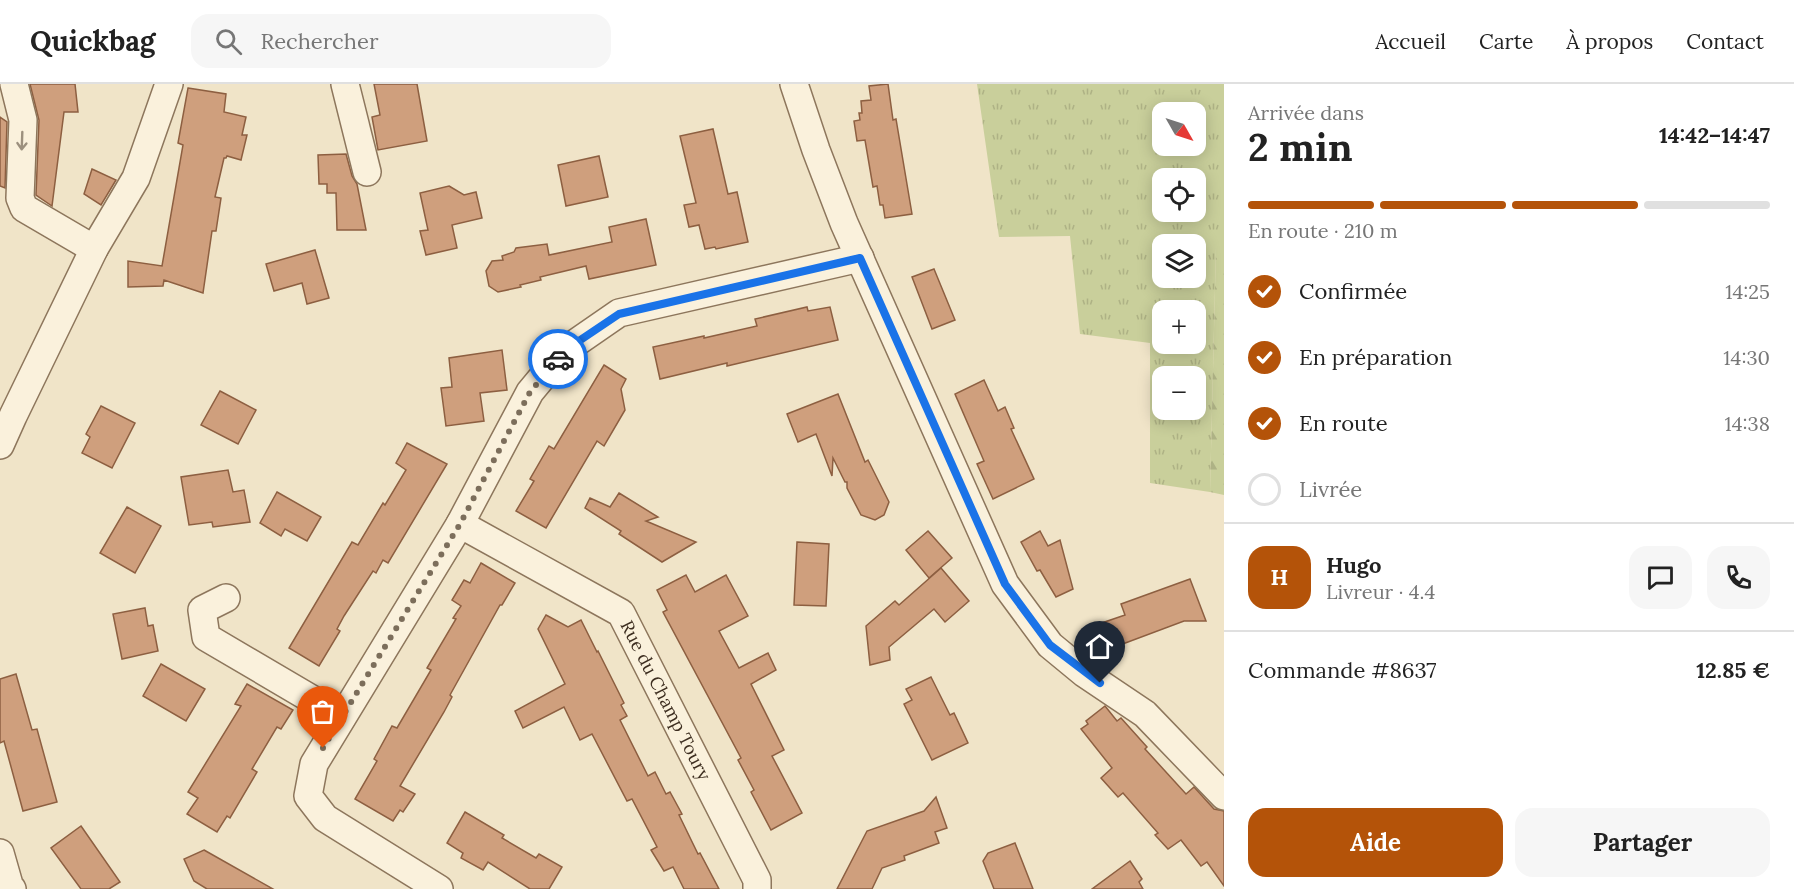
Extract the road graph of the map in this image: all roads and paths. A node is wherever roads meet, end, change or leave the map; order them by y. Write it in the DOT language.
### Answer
graph roads {
  1 [pos="14,84"];
  2 [pos="169,84"];
  3 [pos="345,84"];
  4 [pos="794,84"];
  5 [pos="367,172"];
  6 [pos="94,249"];
  7 [pos="860,258"];
  8 [pos="0,445"];
  9 [pos="460,524"];
  10 [pos="226,598"];
  11 [pos="342,717"];
  12 [pos="1224,796"];
  13 [pos="0,853"];
  14 [pos="12,889"];
  15 [pos="439,889"];
  16 [pos="757,889"];
  1 -- 6 [label="street, one-way"];
  2 -- 6 [label="street"];
  3 -- 5 [label="street"];
  4 -- 7 [label="street"];
  6 -- 8 [label="street"];
  7 -- 9 [label="street"];
  7 -- 12 [label="street"];
  9 -- 11 [label="street"];
  9 -- 16 [label="street, Rue du Champ Toury"];
  10 -- 11 [label="street"];
  11 -- 15 [label="street"];
  13 -- 14 [label="street"];
}
